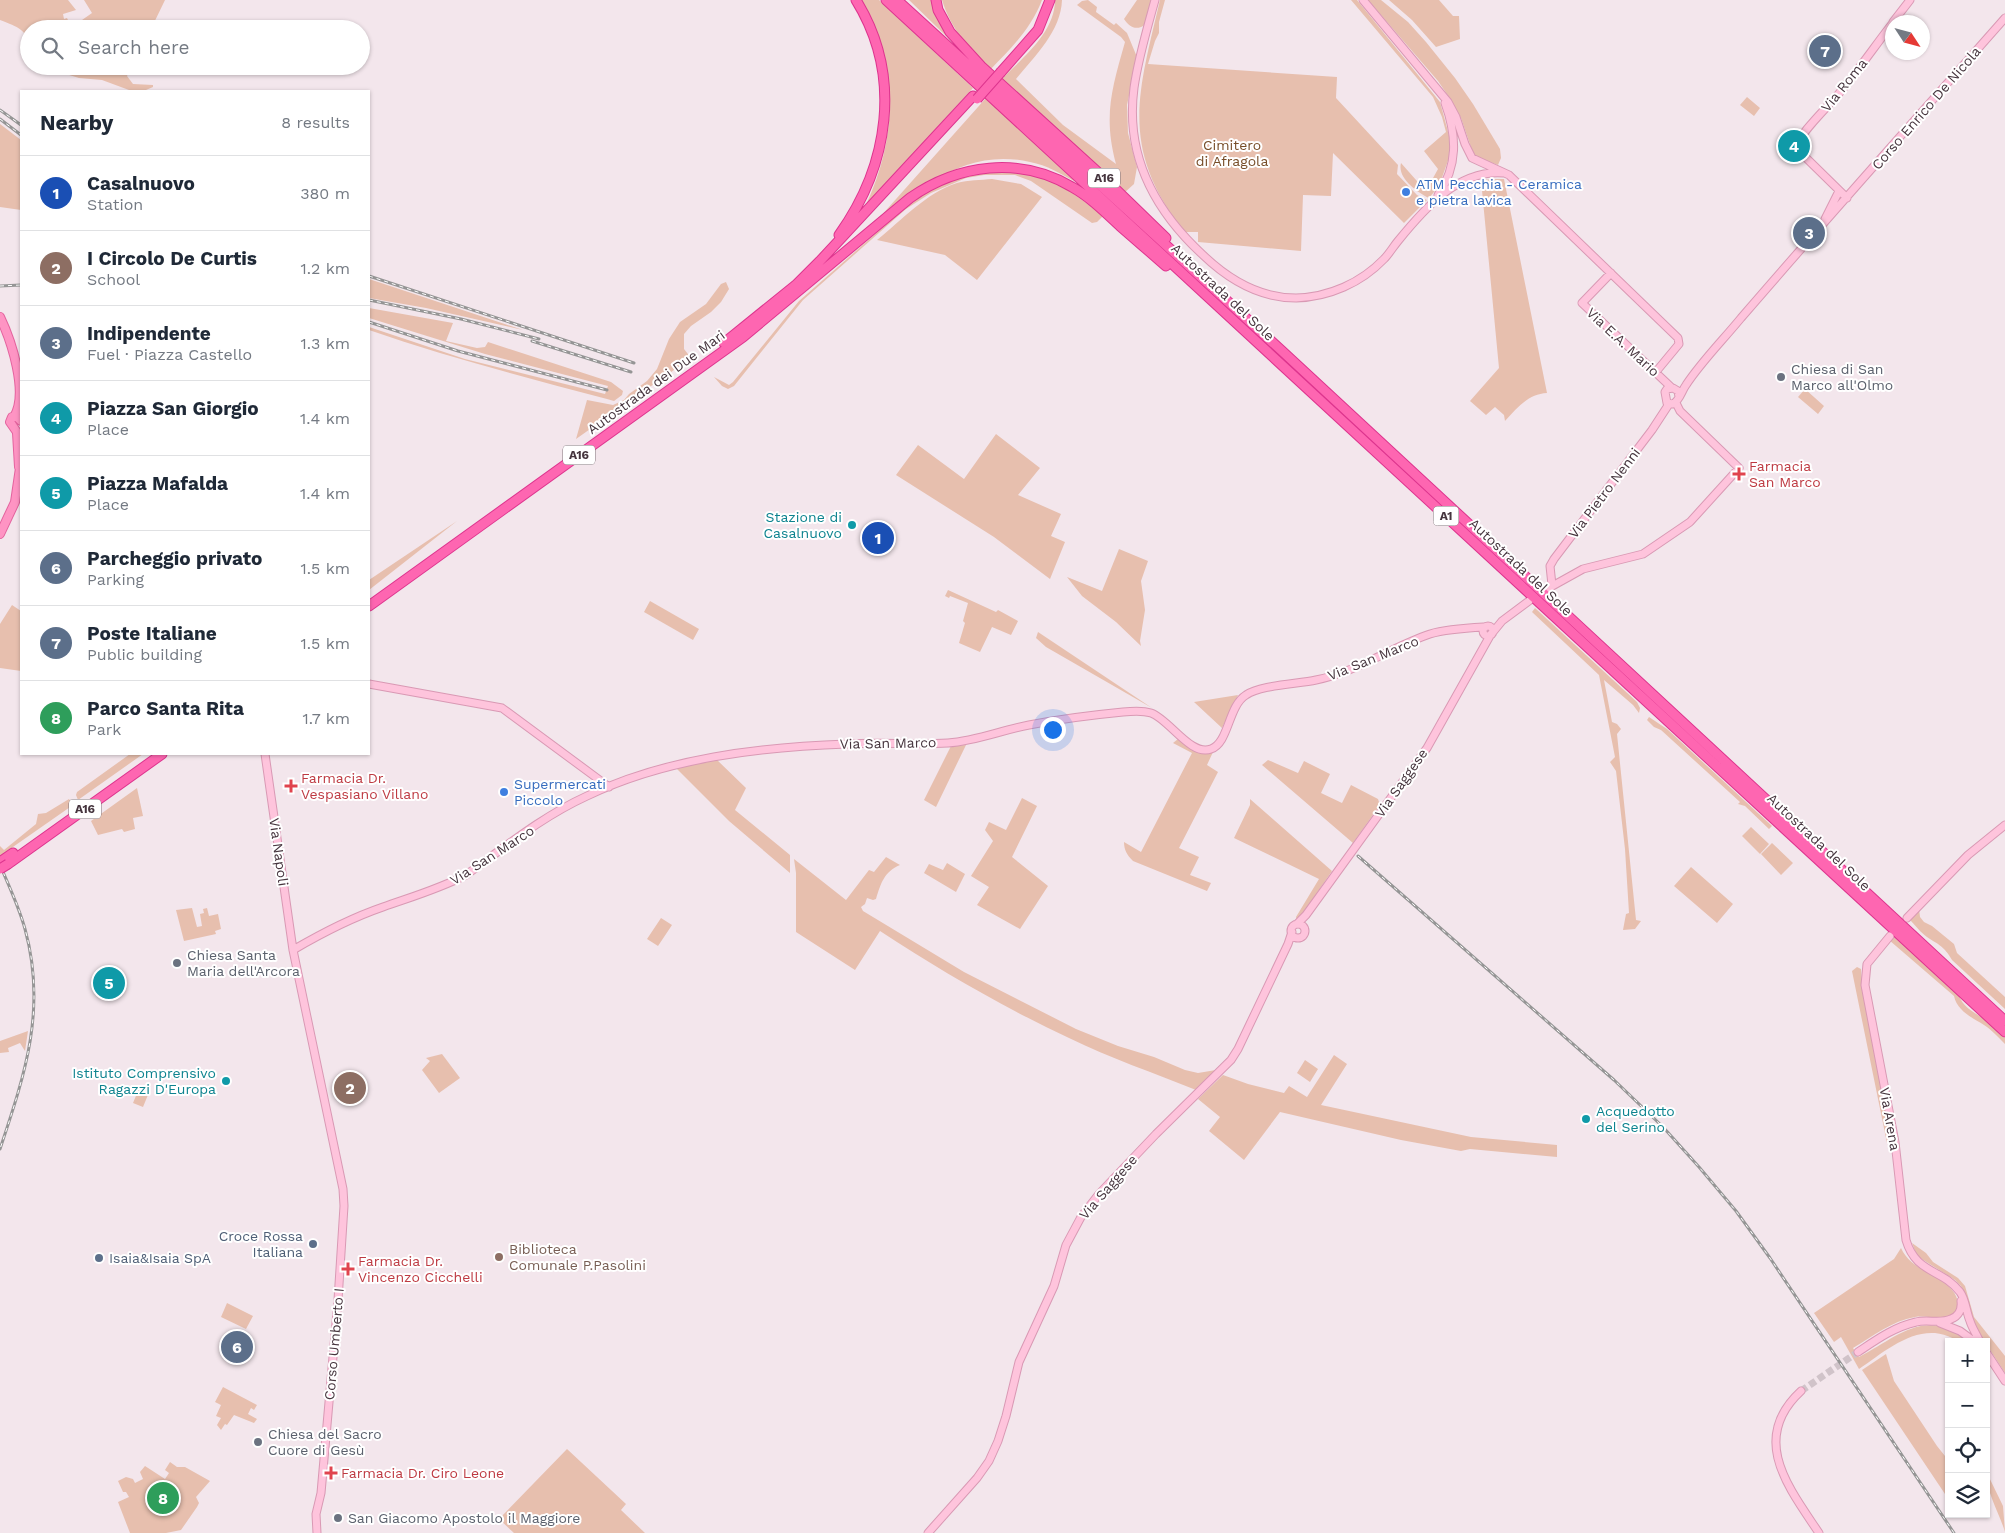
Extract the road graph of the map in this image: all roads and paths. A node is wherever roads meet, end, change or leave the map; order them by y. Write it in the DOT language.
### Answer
graph roads {
  1 [pos="856,0"];
  2 [pos="886,0"];
  3 [pos="897,0"];
  4 [pos="936,0"];
  5 [pos="1045,0"];
  6 [pos="1050,0"];
  7 [pos="1155,0"];
  8 [pos="1363,0"];
  9 [pos="1910,0"];
  10 [pos="1899,15"];
  11 [pos="2005,18"];
  12 [pos="1885,34"];
  13 [pos="1000,71"];
  14 [pos="1438,90"];
  15 [pos="1506,174"];
  16 [pos="1839,191"];
  17 [pos="1847,198"];
  18 [pos="1434,202"];
  19 [pos="1835,207"];
  20 [pos="1611,273"];
  21 [pos="785,298"];
  22 [pos="0,317"];
  23 [pos="1242,328"];
  24 [pos="1281,350"];
  25 [pos="1655,373"];
  26 [pos="1673,395"];
  27 [pos="19,419"];
  28 [pos="19,434"];
  29 [pos="20,465"];
  30 [pos="0,534"];
  31 [pos="1550,587"];
  32 [pos="370,597"];
  33 [pos="1529,601"];
  34 [pos="370,605"];
  35 [pos="1487,631"];
  36 [pos="370,684"];
  37 [pos="151,755"];
  38 [pos="161,755"];
  39 [pos="265,755"];
  40 [pos="609,787"];
  41 [pos="2005,825"];
  42 [pos="3,863"];
  43 [pos="1306,915"];
  44 [pos="1907,918"];
  45 [pos="1297,924"];
  46 [pos="1305,930"];
  47 [pos="1294,935"];
  48 [pos="1890,936"];
  49 [pos="293,950"];
  50 [pos="2005,1021"];
  51 [pos="2005,1032"];
  52 [pos="1957,1288"];
  53 [pos="1919,1321"];
  54 [pos="1970,1338"];
  55 [pos="1978,1338"];
  56 [pos="1858,1352"];
  57 [pos="1990,1359"];
  58 [pos="2005,1381"];
  59 [pos="1801,1392"];
  60 [pos="317,1533"];
  61 [pos="928,1533"];
  62 [pos="1819,1533"];
  1 -- 21 [label="highway"];
  2 -- 23 [label="highway, Autostrada del Sole / A1"];
  3 -- 24 [label="highway, Autostrada del Sole / A1"];
  4 -- 24 [label="highway, A16"];
  5 -- 13 [label="highway"];
  6 -- 13 [label="highway"];
  7 -- 18 [label="main road"];
  8 -- 14 [label="main road"];
  9 -- 10 [label="main road, Via Roma"];
  11 -- 17 [label="main road, Corso Enrico De Nicola"];
  12 -- 16 [label="main road, Via Roma"];
  13 -- 21 [label="highway"];
  14 -- 15 [label="main road"];
  14 -- 18 [label="main road"];
  15 -- 18 [label="main road"];
  15 -- 20 [label="main road"];
  16 -- 17 [label="main road"];
  16 -- 19 [label="main road"];
  17 -- 19 [label="main road, Corso Enrico De Nicola"];
  19 -- 26 [label="main road"];
  20 -- 25 [label="main road"];
  20 -- 25 [label="main road, Via E.A. Mario"];
  21 -- 23 [label="highway"];
  21 -- 32 [label="highway, Autostrada dei Due Mari / A16"];
  21 -- 34 [label="highway, Autostrada dei Due Mari / A16"];
  22 -- 27 [label="main road"];
  23 -- 51 [label="highway, Autostrada del Sole / A1"];
  24 -- 50 [label="highway, Autostrada del Sole / A1"];
  25 -- 26 [label="main road, Via E.A. Mario"];
  26 -- 31 [label="main road, Via Pietro Nenni"];
  26 -- 31 [label="main road, Via E.A. Mario"];
  27 -- 28 [label="main road"];
  28 -- 29 [label="main road"];
  29 -- 30 [label="main road"];
  33 -- 35 [label="main road"];
  35 -- 40 [label="main road, Via San Marco"];
  35 -- 43 [label="main road, Via Saggese"];
  36 -- 40 [label="main road"];
  37 -- 42 [label="highway, A16"];
  38 -- 42 [label="highway, A16"];
  39 -- 49 [label="main road, Via Napoli"];
  40 -- 49 [label="main road, Via San Marco"];
  41 -- 44 [label="main road"];
  43 -- 45 [label="main road, Via Saggese"];
  43 -- 46 [label="main road"];
  45 -- 46 [label="main road"];
  45 -- 47 [label="main road"];
  46 -- 47 [label="main road"];
  47 -- 61 [label="main road, Via Saggese"];
  48 -- 52 [label="main road, Via Arena"];
  49 -- 60 [label="main road, Corso Umberto I"];
  52 -- 53 [label="main road"];
  52 -- 55 [label="main road"];
  53 -- 54 [label="main road"];
  53 -- 56 [label="main road"];
  57 -- 58 [label="main road"];
  59 -- 62 [label="main road"];
}
